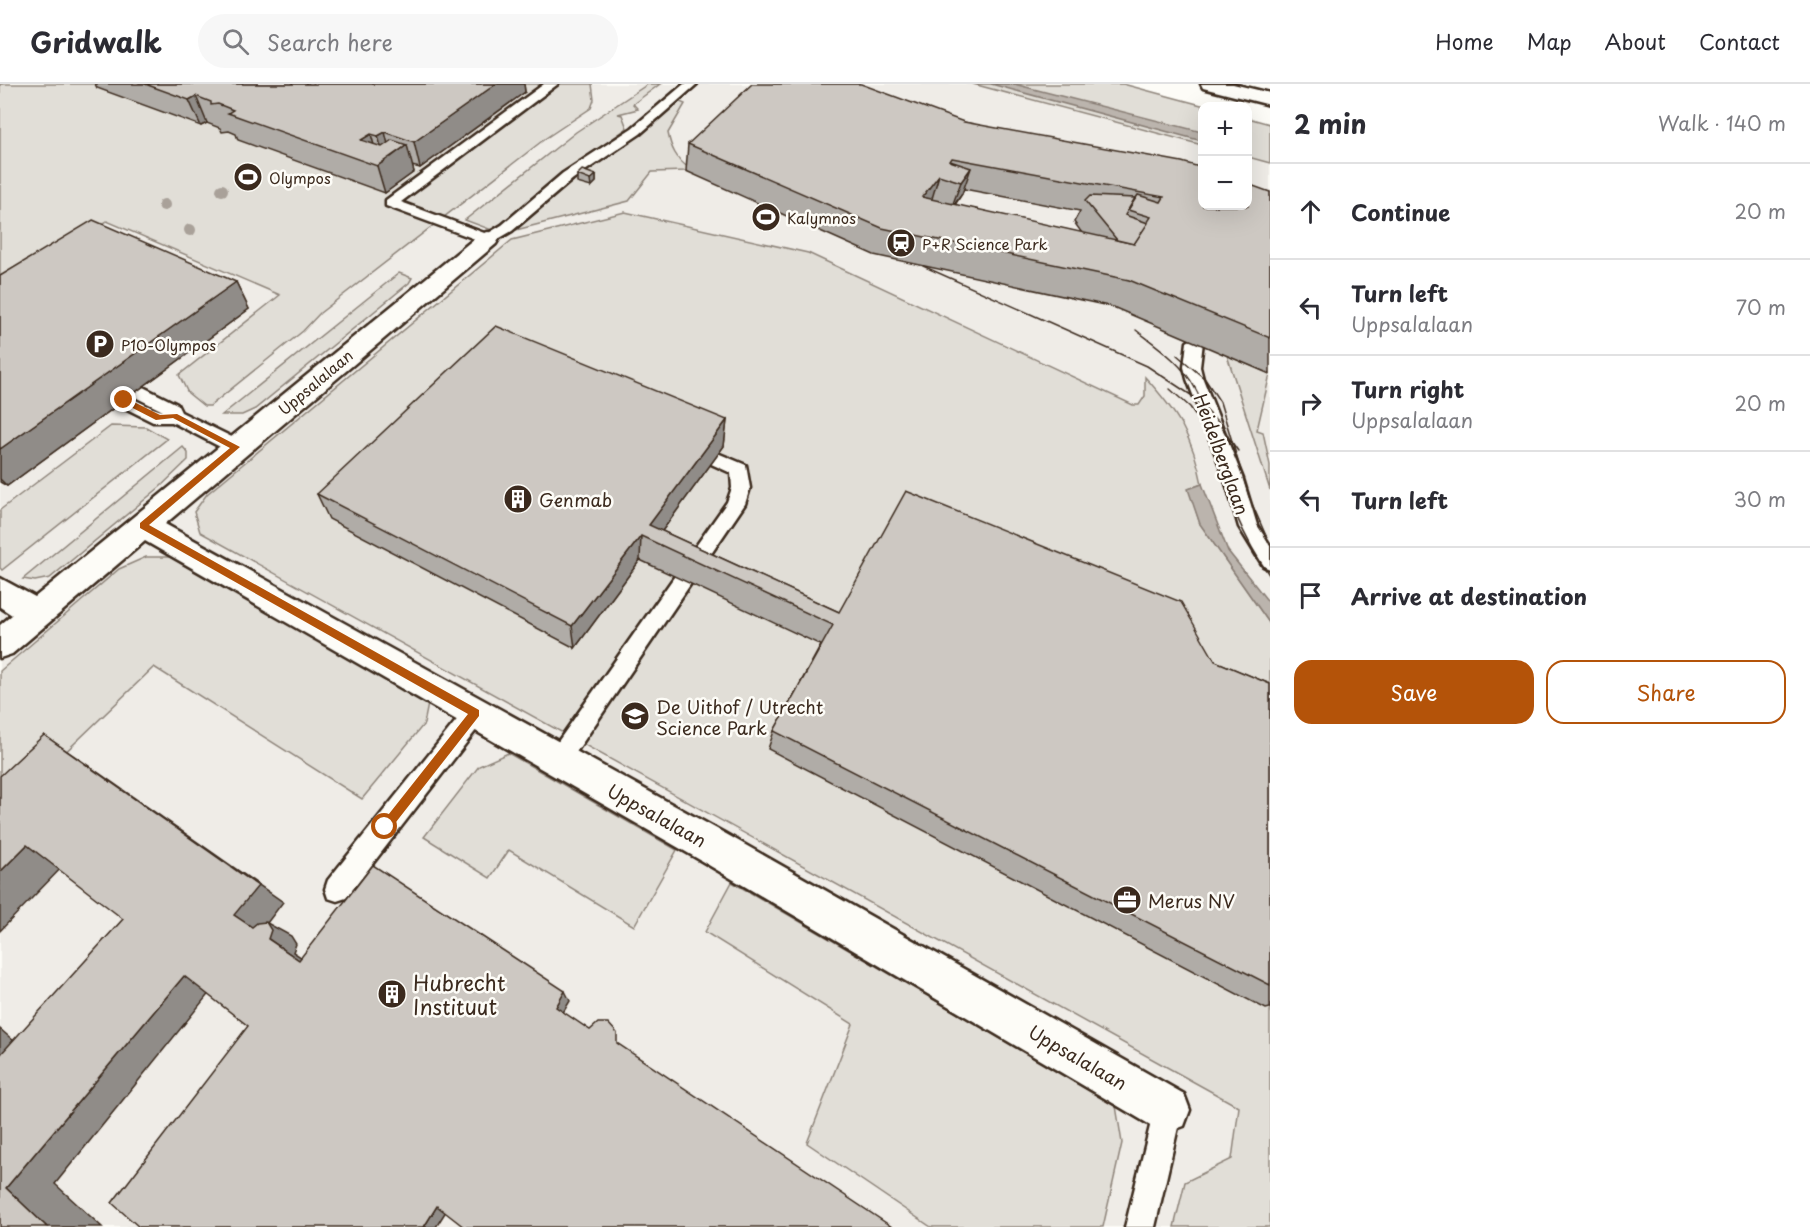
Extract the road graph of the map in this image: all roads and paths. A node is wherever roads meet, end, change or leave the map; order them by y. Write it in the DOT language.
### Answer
graph roads {
  1 [pos="552,84"];
  2 [pos="691,84"];
  3 [pos="1210,84"];
  4 [pos="1270,99"];
  5 [pos="488,239"];
  6 [pos="1195,342"];
  7 [pos="114,371"];
  8 [pos="84,392"];
  9 [pos="174,416"];
  10 [pos="236,447"];
  11 [pos="715,458"];
  12 [pos="143,525"];
  13 [pos="1270,561"];
  14 [pos="0,591"];
  15 [pos="36,614"];
  16 [pos="0,644"];
  17 [pos="476,713"];
  18 [pos="558,760"];
  19 [pos="337,889"];
  20 [pos="1168,1110"];
  21 [pos="1140,1227"];
  1 -- 5 [label="lane"];
  2 -- 5 [label="lane"];
  3 -- 4 [label="main road"];
  5 -- 10 [label="main road, Uppsalalaan"];
  6 -- 13 [label="lane, Heidelberglaan"];
  7 -- 9 [label="lane"];
  8 -- 9 [label="lane"];
  9 -- 10 [label="lane"];
  10 -- 12 [label="main road, Uppsalalaan"];
  11 -- 18 [label="lane"];
  12 -- 15 [label="main road, Uppsalalaan"];
  12 -- 17 [label="main road, Uppsalalaan"];
  14 -- 15 [label="main road"];
  15 -- 16 [label="main road, Uppsalalaan"];
  17 -- 18 [label="main road, Uppsalalaan"];
  17 -- 19 [label="lane"];
  18 -- 20 [label="main road, Uppsalalaan"];
  20 -- 21 [label="lane"];
}
